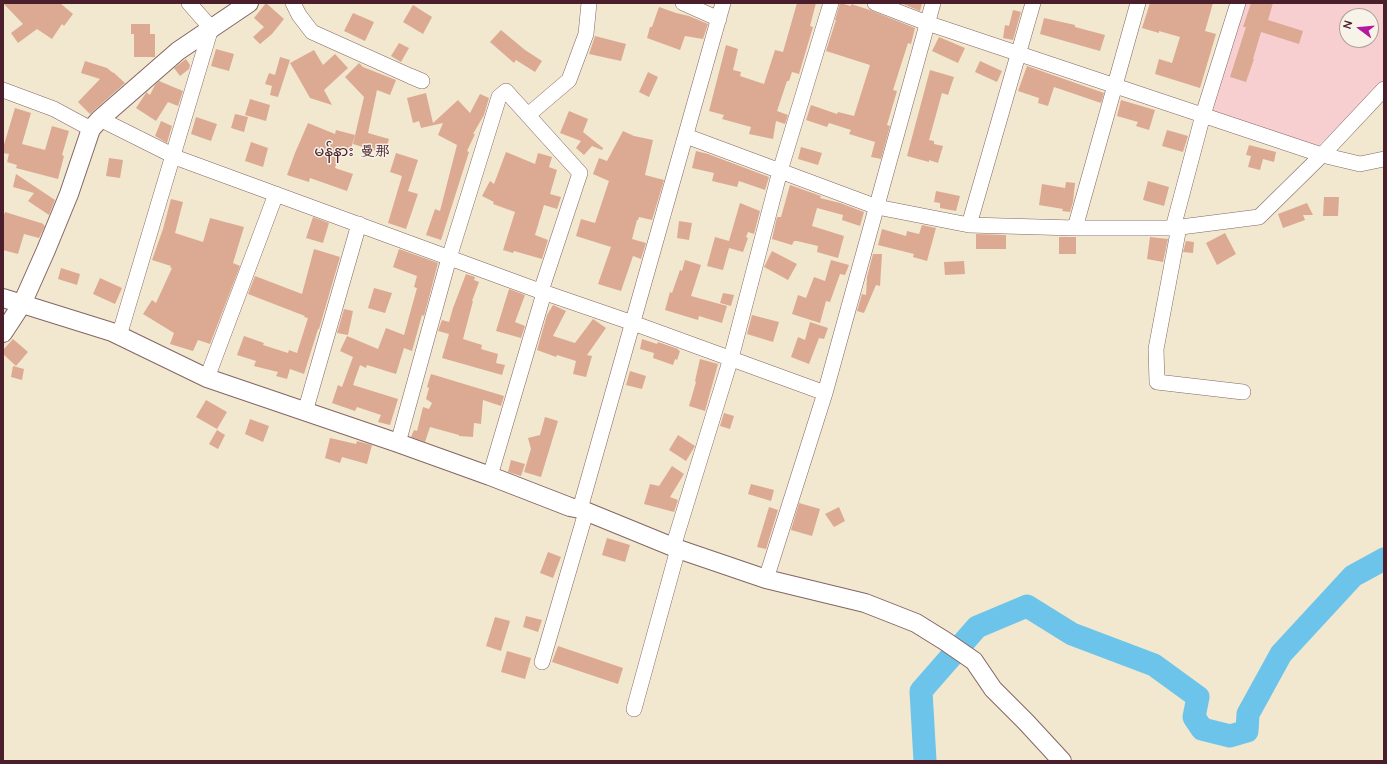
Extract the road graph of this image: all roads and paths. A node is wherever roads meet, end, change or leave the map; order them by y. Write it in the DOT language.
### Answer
graph roads {
  1 [pos="189,3"];
  2 [pos="249,3"];
  3 [pos="293,3"];
  4 [pos="589,3"];
  5 [pos="683,3"];
  6 [pos="723,3"];
  7 [pos="831,3"];
  8 [pos="875,3"];
  9 [pos="933,3"];
  10 [pos="1033,3"];
  11 [pos="1138,3"];
  12 [pos="1238,3"];
  13 [pos="719,19"];
  14 [pos="928,23"];
  15 [pos="212,28"];
  16 [pos="1018,53"];
  17 [pos="422,81"];
  18 [pos="1115,86"];
  19 [pos="1384,89"];
  20 [pos="3,90"];
  21 [pos="528,115"];
  22 [pos="1203,115"];
  23 [pos="95,124"];
  24 [pos="686,136"];
  25 [pos="173,154"];
  26 [pos="1322,154"];
  27 [pos="1384,159"];
  28 [pos="780,171"];
  29 [pos="276,194"];
  30 [pos="877,207"];
  31 [pos="359,224"];
  32 [pos="968,225"];
  33 [pos="1075,228"];
  34 [pos="1176,228"];
  35 [pos="449,258"];
  36 [pos="542,292"];
  37 [pos="3,298"];
  38 [pos="22,304"];
  39 [pos="633,323"];
  40 [pos="3,333"];
  41 [pos="119,336"];
  42 [pos="731,358"];
  43 [pos="207,378"];
  44 [pos="825,392"];
  45 [pos="1243,392"];
  46 [pos="305,412"];
  47 [pos="398,443"];
  48 [pos="490,476"];
  49 [pos="583,511"];
  50 [pos="676,548"];
  51 [pos="766,579"];
  52 [pos="542,662"];
  53 [pos="634,709"];
  54 [pos="1062,761"];
  1 -- 15 [label="street"];
  2 -- 15 [label="street"];
  3 -- 17 [label="street"];
  4 -- 21 [label="street"];
  5 -- 13 [label="street"];
  6 -- 13 [label="street"];
  7 -- 28 [label="street"];
  8 -- 14 [label="street"];
  9 -- 14 [label="street"];
  10 -- 16 [label="street"];
  11 -- 18 [label="street"];
  12 -- 22 [label="street"];
  13 -- 24 [label="street"];
  14 -- 16 [label="street"];
  14 -- 30 [label="street"];
  15 -- 23 [label="street"];
  15 -- 25 [label="street"];
  16 -- 18 [label="street"];
  16 -- 32 [label="street"];
  18 -- 22 [label="street"];
  18 -- 33 [label="street"];
  19 -- 26 [label="street"];
  20 -- 23 [label="street"];
  21 -- 35 [label="street"];
  21 -- 36 [label="street"];
  22 -- 26 [label="street"];
  22 -- 34 [label="street"];
  23 -- 25 [label="street"];
  23 -- 38 [label="street"];
  24 -- 28 [label="street"];
  24 -- 39 [label="street"];
  25 -- 29 [label="street"];
  25 -- 41 [label="street"];
  26 -- 27 [label="street"];
  26 -- 34 [label="street"];
  28 -- 30 [label="street"];
  28 -- 42 [label="street"];
  29 -- 31 [label="street"];
  29 -- 43 [label="street"];
  30 -- 32 [label="street"];
  30 -- 44 [label="street"];
  31 -- 35 [label="street"];
  31 -- 46 [label="street"];
  32 -- 33 [label="street"];
  33 -- 34 [label="street"];
  34 -- 45 [label="street"];
  35 -- 36 [label="street"];
  35 -- 47 [label="street"];
  36 -- 39 [label="street"];
  36 -- 48 [label="street"];
  37 -- 38 [label="street"];
  38 -- 40 [label="street"];
  38 -- 41 [label="street"];
  39 -- 42 [label="street"];
  39 -- 49 [label="street"];
  41 -- 43 [label="street"];
  42 -- 44 [label="street"];
  42 -- 50 [label="street"];
  43 -- 46 [label="street"];
  44 -- 51 [label="street"];
  46 -- 47 [label="street"];
  47 -- 48 [label="street"];
  48 -- 49 [label="street"];
  49 -- 50 [label="street"];
  49 -- 52 [label="street"];
  50 -- 51 [label="street"];
  50 -- 53 [label="street"];
  51 -- 54 [label="street"];
}
